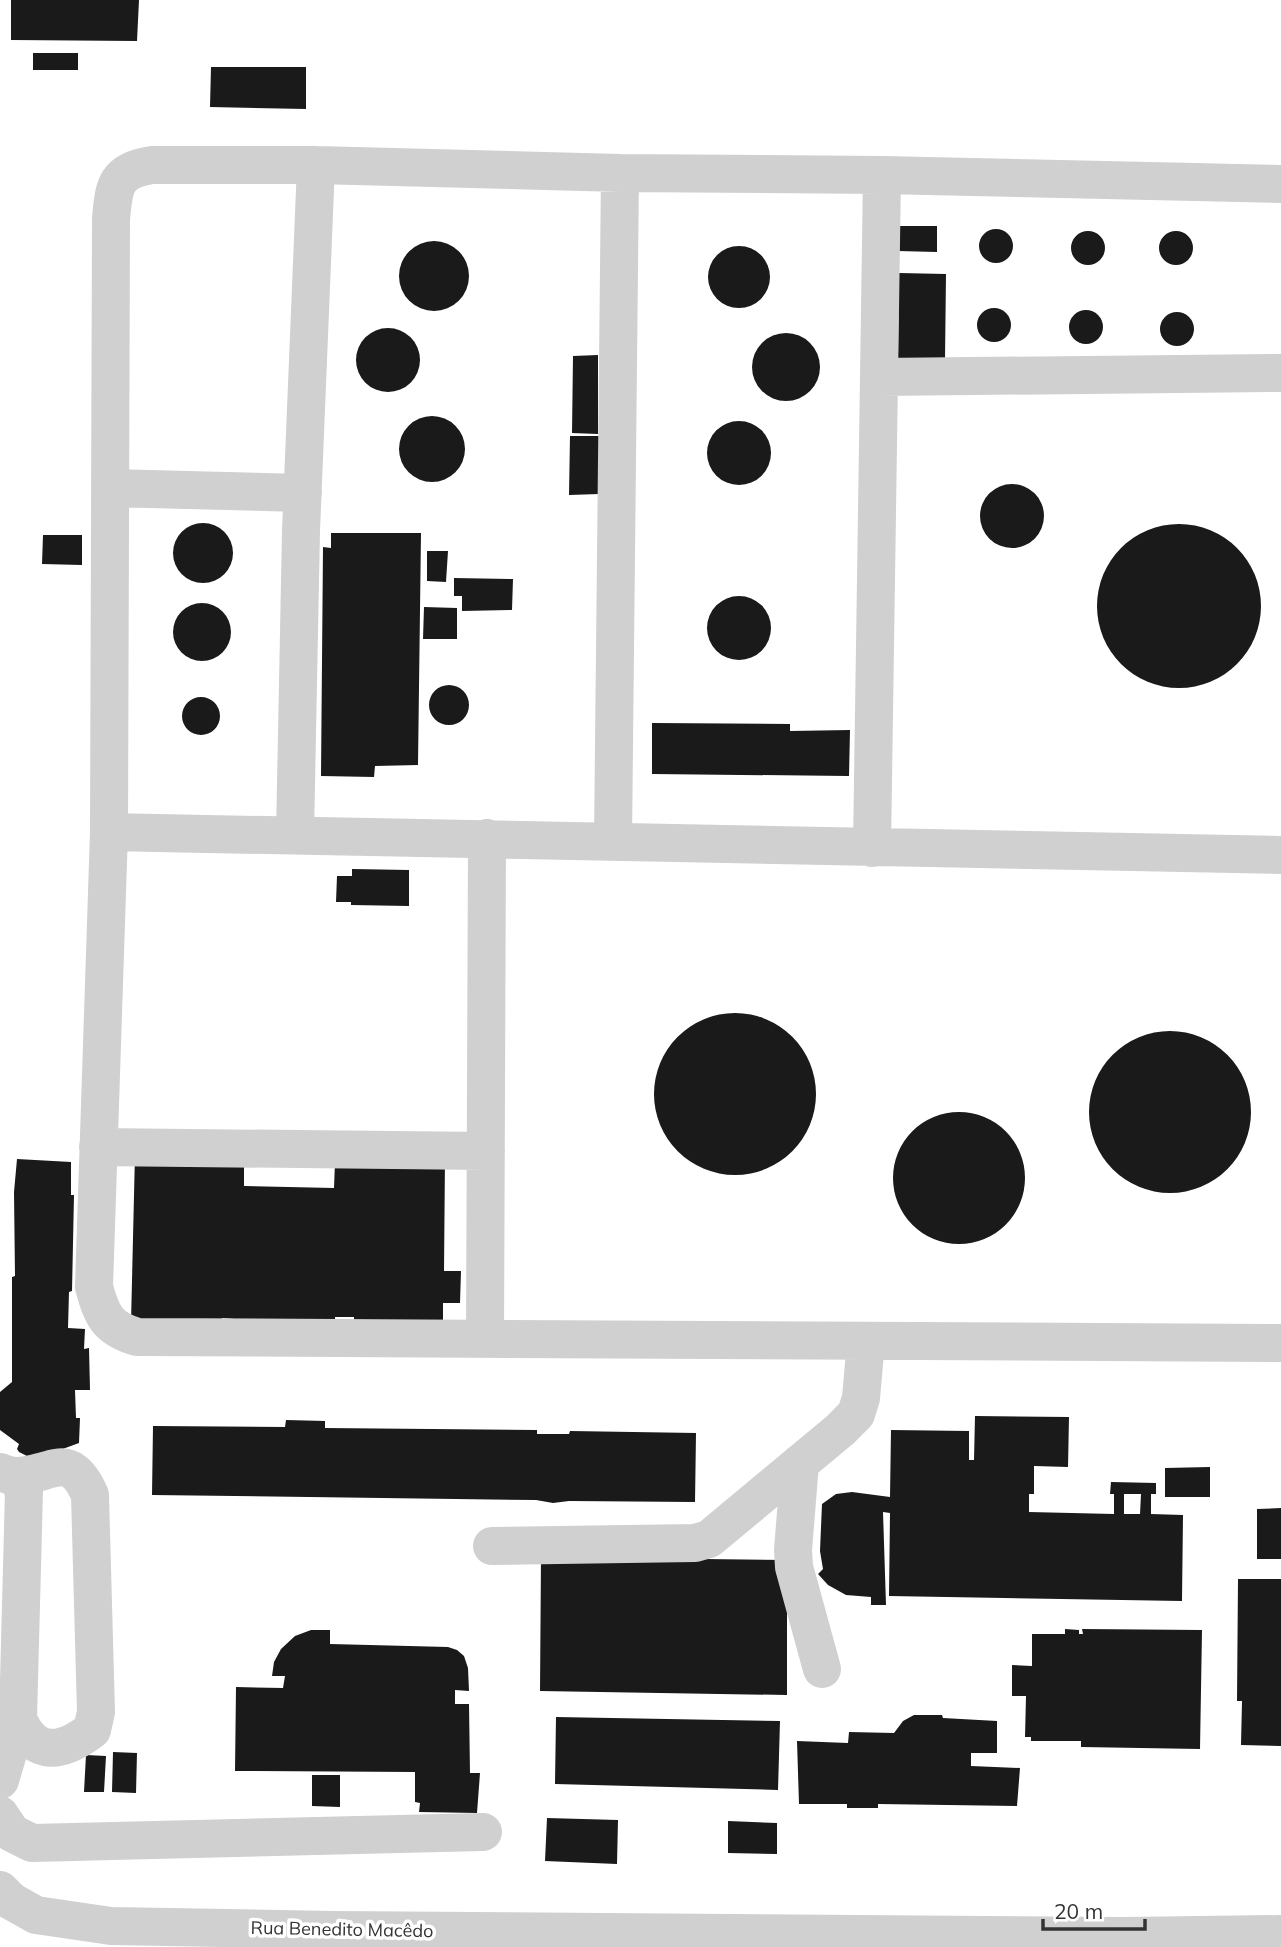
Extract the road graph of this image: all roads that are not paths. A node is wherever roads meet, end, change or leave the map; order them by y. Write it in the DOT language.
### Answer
graph roads {
  1 [pos="316,165"];
  2 [pos="620,173"];
  3 [pos="881,175"];
  4 [pos="1281,184"];
  5 [pos="1281,373"];
  6 [pos="879,377"];
  7 [pos="110,488"];
  8 [pos="303,493"];
  9 [pos="108,832"];
  10 [pos="295,835"];
  11 [pos="487,838"];
  12 [pos="613,841"];
  13 [pos="872,848"];
  14 [pos="1281,855"];
  15 [pos="98,1147"];
  16 [pos="486,1152"];
  17 [pos="485,1339"];
  18 [pos="866,1341"];
  19 [pos="1281,1343"];
  20 [pos="800,1463"];
  21 [pos="8,1474"];
  22 [pos="492,1546"];
  23 [pos="822,1669"];
  24 [pos="18,1719"];
  25 [pos="0,1780"];
  26 [pos="0,1815"];
  27 [pos="483,1832"];
  28 [pos="0,1890"];
  29 [pos="1281,1934"];
  1 -- 2 [label="street"];
  1 -- 7 [label="street"];
  1 -- 8 [label="street"];
  2 -- 3 [label="street"];
  2 -- 12 [label="street"];
  3 -- 4 [label="street"];
  3 -- 6 [label="street"];
  5 -- 6 [label="street"];
  6 -- 13 [label="street"];
  7 -- 8 [label="street"];
  7 -- 9 [label="street"];
  8 -- 10 [label="street"];
  9 -- 10 [label="street"];
  9 -- 15 [label="street"];
  10 -- 11 [label="street"];
  11 -- 12 [label="street"];
  11 -- 16 [label="street"];
  12 -- 13 [label="street"];
  13 -- 14 [label="street"];
  15 -- 16 [label="street"];
  15 -- 17 [label="street"];
  16 -- 17 [label="street"];
  17 -- 18 [label="street"];
  18 -- 19 [label="street"];
  18 -- 20 [label="street"];
  20 -- 22 [label="street"];
  20 -- 23 [label="street"];
  21 -- 24 [label="street"];
  21 -- 24 [label="street"];
  24 -- 25 [label="street"];
  26 -- 27 [label="street"];
  28 -- 29 [label="street, Rua Benedito Macêdo"];
}
